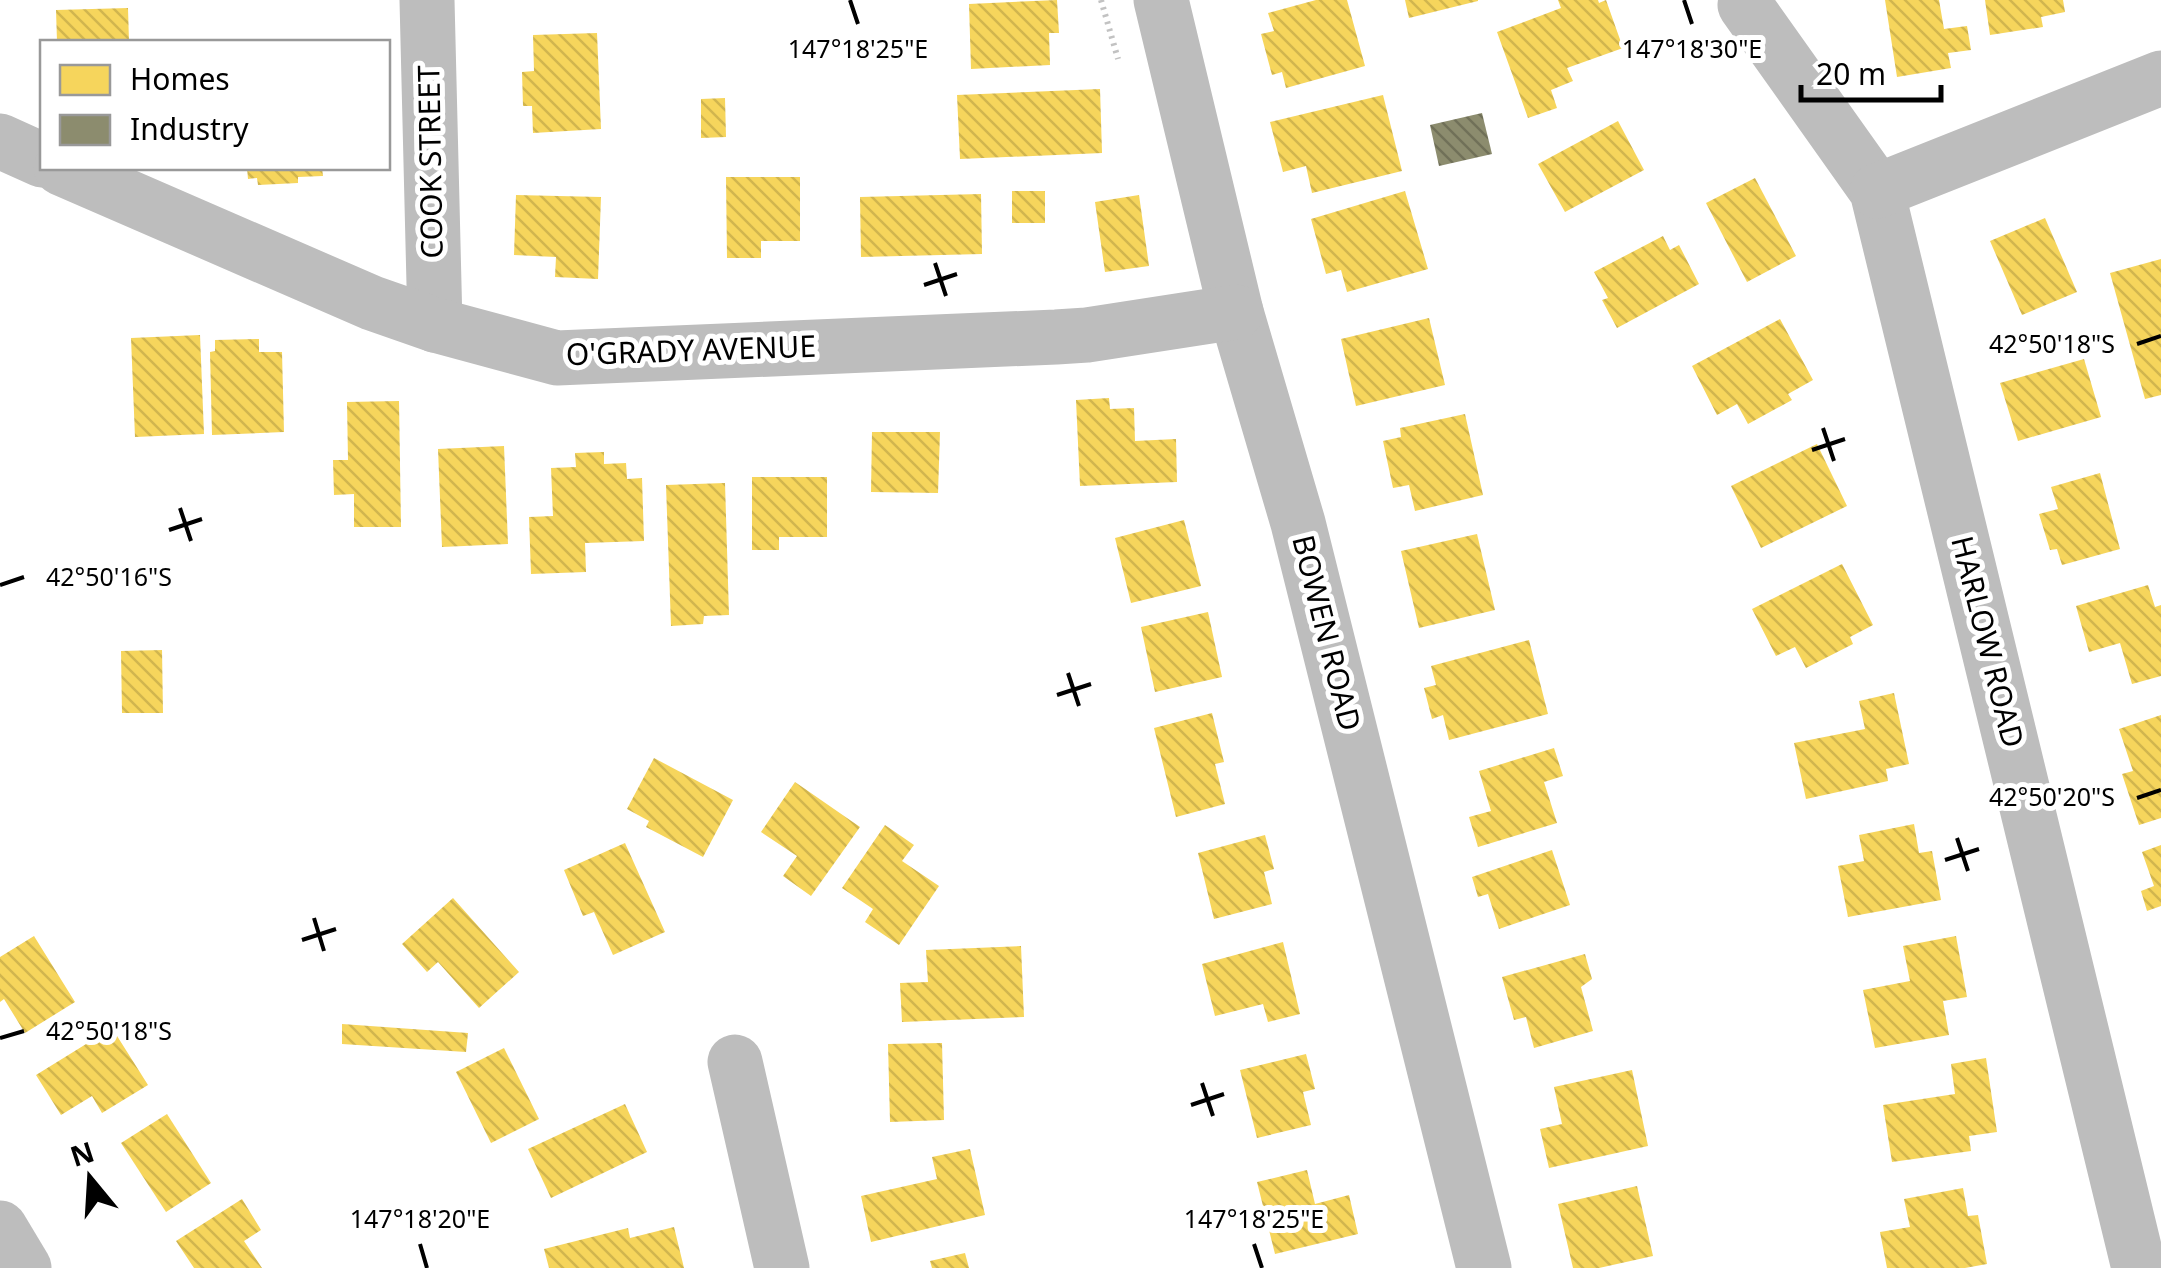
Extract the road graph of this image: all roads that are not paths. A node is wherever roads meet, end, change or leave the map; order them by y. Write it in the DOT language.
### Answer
graph roads {
  1 [pos="428,0"];
  2 [pos="1161,0"];
  3 [pos="1745,5"];
  4 [pos="2161,78"];
  5 [pos="0,141"];
  6 [pos="40,159"];
  7 [pos="65,170"];
  8 [pos="1878,192"];
  9 [pos="1236,312"];
  10 [pos="435,324"];
  11 [pos="735,1062"];
  12 [pos="0,1228"];
  13 [pos="24,1268"];
  14 [pos="782,1268"];
  15 [pos="1484,1268"];
  16 [pos="2139,1268"];
  1 -- 10 [label="street, COOK STREET"];
  2 -- 9 [label="street, BOWEN ROAD"];
  3 -- 8 [label="street, HARLOW ROAD"];
  4 -- 8 [label="street"];
  5 -- 6 [label="street"];
  7 -- 10 [label="street, O'GRADY AVENUE"];
  8 -- 16 [label="street, HARLOW ROAD"];
  9 -- 10 [label="street, O'GRADY AVENUE"];
  9 -- 15 [label="street, BOWEN ROAD"];
  11 -- 14 [label="street"];
  12 -- 13 [label="street"];
}
